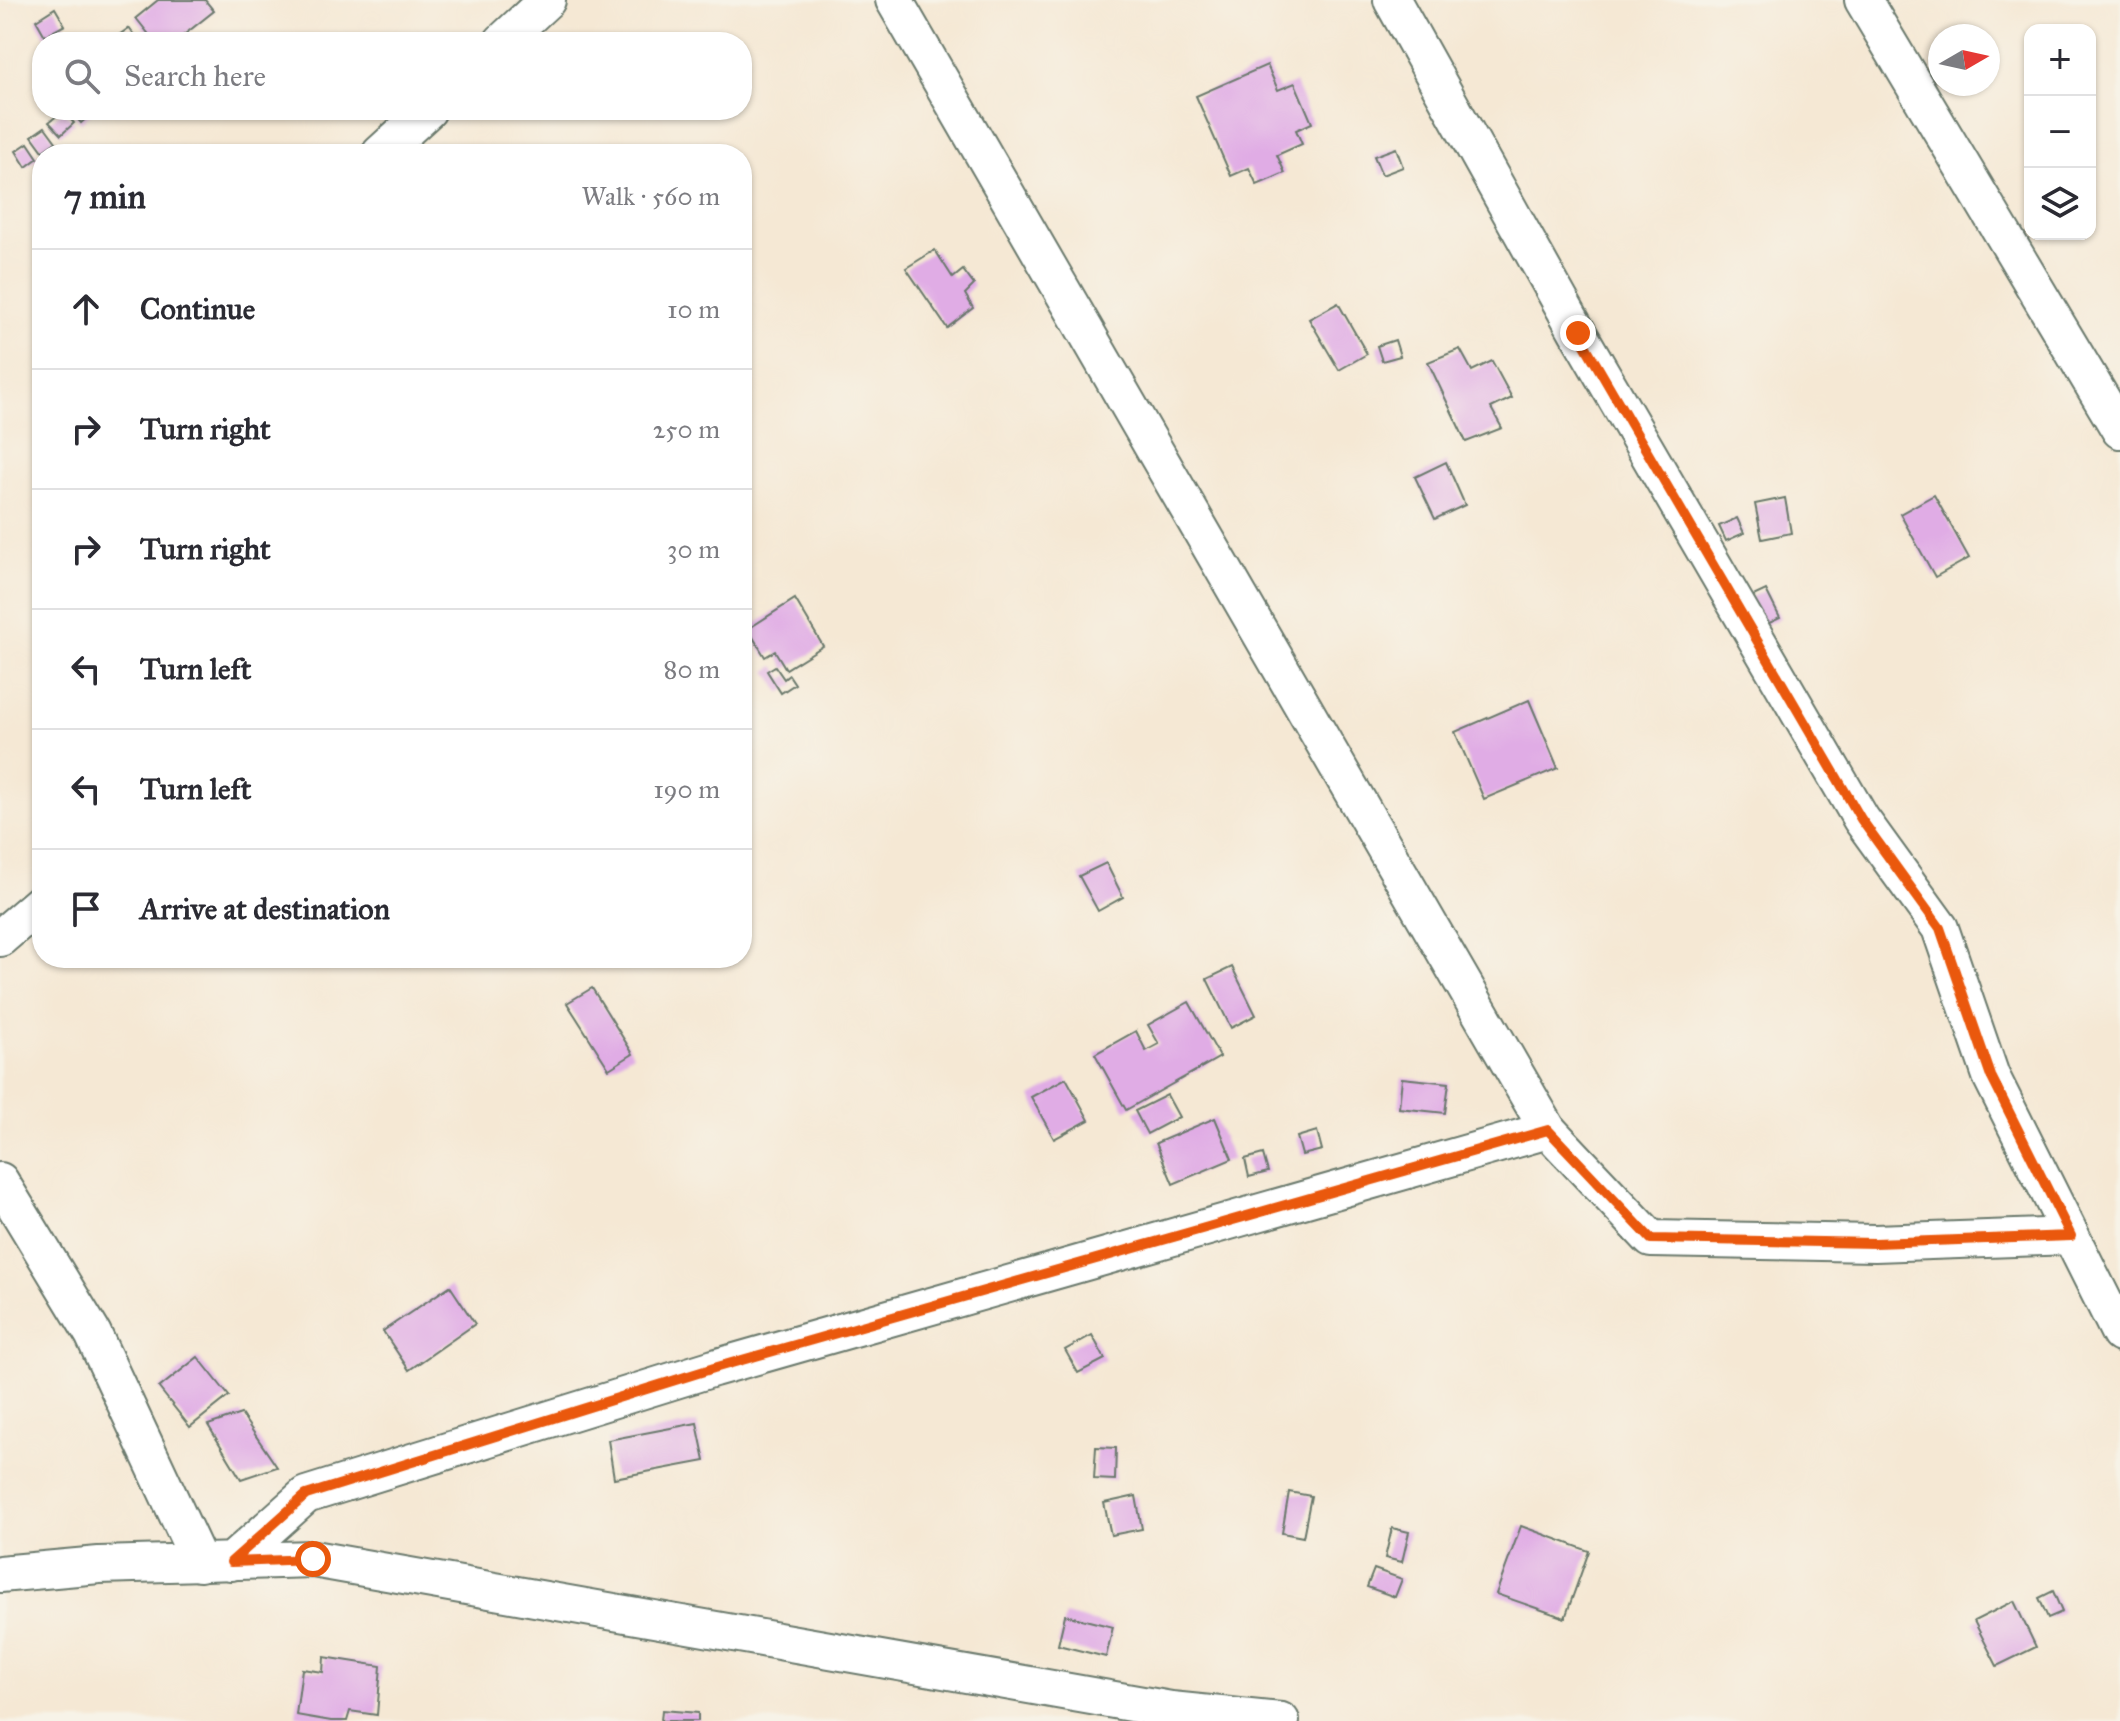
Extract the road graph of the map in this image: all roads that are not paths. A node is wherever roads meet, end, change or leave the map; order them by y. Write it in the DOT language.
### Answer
graph roads {
  1 [pos="547,0"];
  2 [pos="894,0"];
  3 [pos="1392,0"];
  4 [pos="1863,0"];
  5 [pos="513,32"];
  6 [pos="417,120"];
  7 [pos="391,144"];
  8 [pos="2120,430"];
  9 [pos="32,911"];
  10 [pos="0,938"];
  11 [pos="1548,1130"];
  12 [pos="0,1181"];
  13 [pos="2071,1236"];
  14 [pos="2120,1334"];
  15 [pos="216,1562"];
  16 [pos="0,1574"];
  17 [pos="1171,1715"];
  18 [pos="1281,1721"];
  1 -- 5 [label="street"];
  2 -- 11 [label="street"];
  3 -- 13 [label="street"];
  4 -- 8 [label="street"];
  6 -- 7 [label="street"];
  9 -- 10 [label="street"];
  11 -- 13 [label="street"];
  11 -- 15 [label="street"];
  12 -- 15 [label="street"];
  13 -- 14 [label="street"];
  15 -- 16 [label="street"];
  15 -- 17 [label="street"];
  17 -- 18 [label="street"];
}
